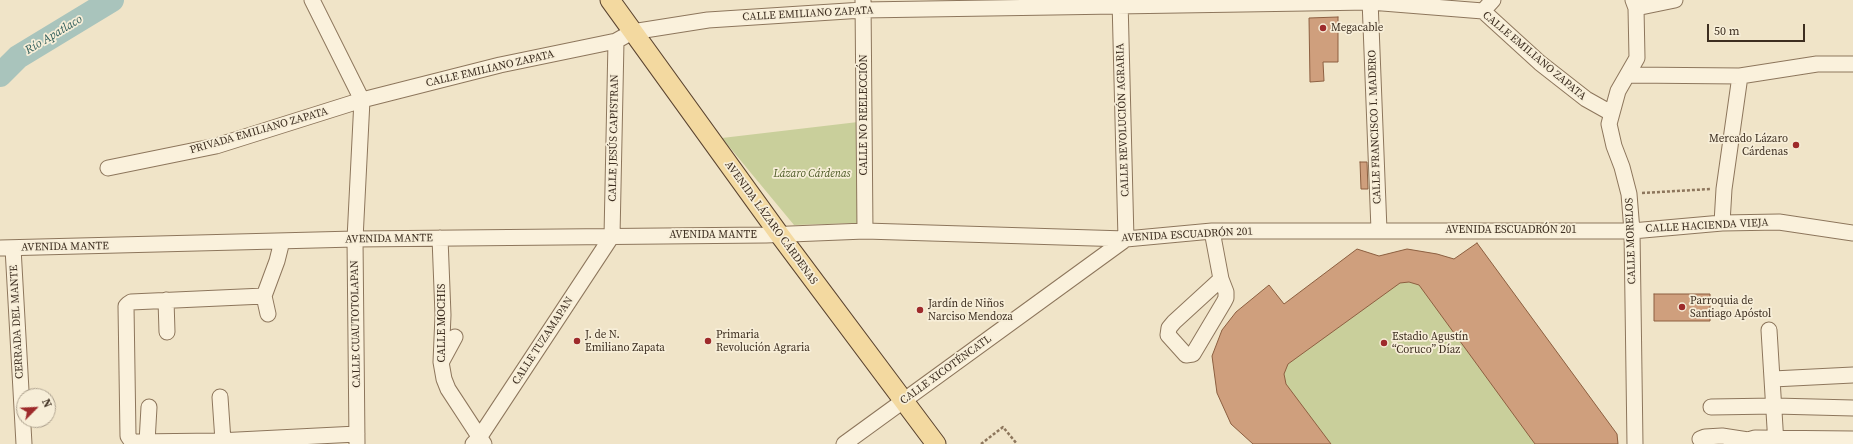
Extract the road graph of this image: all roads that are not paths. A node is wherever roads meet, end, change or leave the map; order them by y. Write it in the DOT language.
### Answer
graph roads {
  1 [pos="312,0"];
  2 [pos="601,0"];
  3 [pos="610,0"];
  4 [pos="1675,0"];
  5 [pos="1370,1"];
  6 [pos="1249,2"];
  7 [pos="1120,3"];
  8 [pos="1634,4"];
  9 [pos="863,5"];
  10 [pos="1488,6"];
  11 [pos="625,36"];
  12 [pos="1853,64"];
  13 [pos="1629,75"];
  14 [pos="1740,76"];
  15 [pos="362,100"];
  16 [pos="1611,113"];
  17 [pos="108,168"];
  18 [pos="1722,223"];
  19 [pos="1379,230"];
  20 [pos="864,231"];
  21 [pos="1212,231"];
  22 [pos="1632,231"];
  23 [pos="1853,233"];
  24 [pos="772,235"];
  25 [pos="612,236"];
  26 [pos="440,238"];
  27 [pos="355,239"];
  28 [pos="1126,239"];
  29 [pos="282,241"];
  30 [pos="6,248"];
  31 [pos="1221,279"];
  32 [pos="264,296"];
  33 [pos="166,300"];
  34 [pos="268,314"];
  35 [pos="1769,330"];
  36 [pos="167,332"];
  37 [pos="455,337"];
  38 [pos="441,362"];
  39 [pos="1853,375"];
  40 [pos="1773,379"];
  41 [pos="220,397"];
  42 [pos="899,404"];
  43 [pos="1775,406"];
  44 [pos="149,407"];
  45 [pos="1711,407"];
  46 [pos="1853,408"];
  47 [pos="357,439"];
  48 [pos="1700,439"];
  49 [pos="1853,439"];
  50 [pos="1776,441"];
  51 [pos="147,442"];
  52 [pos="220,442"];
  53 [pos="478,442"];
  54 [pos="24,444"];
  55 [pos="844,444"];
  56 [pos="921,444"];
  57 [pos="936,444"];
  58 [pos="1635,444"];
  1 -- 15 [label="street, CALLE CUAUTOTOLAPAN"];
  2 -- 11 [label="main road, AVENIDA LÁZARO CÁRDENAS"];
  3 -- 11 [label="main road, AVENIDA LÁZARO CÁRDENAS"];
  4 -- 8 [label="street"];
  5 -- 6 [label="street, CALLE EMILIANO ZAPATA"];
  5 -- 10 [label="street, CALLE EMILIANO ZAPATA"];
  5 -- 19 [label="street, CALLE FRANCISCO I. MADERO"];
  6 -- 7 [label="street, CALLE EMILIANO ZAPATA"];
  7 -- 9 [label="street, CALLE EMILIANO ZAPATA"];
  7 -- 28 [label="street, CALLE REVOLUCIÓN AGRARIA"];
  8 -- 13 [label="street, CALLE MORELOS"];
  9 -- 11 [label="street, CALLE EMILIANO ZAPATA"];
  9 -- 20 [label="street, CALLE NO REELECCIÓN"];
  10 -- 16 [label="street, CALLE EMILIANO ZAPATA"];
  11 -- 15 [label="street, CALLE EMILIANO ZAPATA"];
  11 -- 24 [label="main road, AVENIDA LÁZARO CÁRDENAS"];
  11 -- 25 [label="street, CALLE JESÚS CAPISTRAN"];
  12 -- 14 [label="street"];
  13 -- 14 [label="street"];
  13 -- 16 [label="street, CALLE MORELOS"];
  14 -- 18 [label="street"];
  15 -- 17 [label="street, PRIVADA EMILIANO ZAPATA"];
  15 -- 27 [label="street, CALLE CUAUTOTOLAPAN"];
  16 -- 22 [label="street, CALLE MORELOS"];
  18 -- 22 [label="street, CALLE HACIENDA VIEJA"];
  18 -- 23 [label="street, CALLE HACIENDA VIEJA"];
  19 -- 21 [label="street, AVENIDA ESCUADRÓN 201"];
  19 -- 22 [label="street, AVENIDA ESCUADRÓN 201"];
  20 -- 24 [label="street, AVENIDA ESCUADRÓN 201"];
  20 -- 28 [label="street, AVENIDA ESCUADRÓN 201"];
  21 -- 28 [label="street, AVENIDA ESCUADRÓN 201"];
  21 -- 31 [label="street"];
  22 -- 58 [label="street, CALLE MORELOS"];
  24 -- 25 [label="street, AVENIDA MANTE"];
  24 -- 42 [label="main road, AVENIDA LÁZARO CÁRDENAS"];
  25 -- 26 [label="street, AVENIDA MANTE"];
  25 -- 53 [label="street, CALLE TUZAMAPAN"];
  26 -- 27 [label="street, AVENIDA MANTE"];
  26 -- 38 [label="street, CALLE MOCHIS"];
  27 -- 29 [label="street, AVENIDA MANTE"];
  27 -- 47 [label="street, CALLE CUAUTOTOLAPAN"];
  28 -- 42 [label="street, CALLE XICOTÉNCATL"];
  29 -- 30 [label="street, AVENIDA MANTE"];
  29 -- 32 [label="street"];
  30 -- 54 [label="street, CERRADA DEL MANTE"];
  31 -- 31 [label="street"];
  32 -- 33 [label="street"];
  32 -- 34 [label="street"];
  33 -- 36 [label="street"];
  33 -- 51 [label="street"];
  35 -- 40 [label="street"];
  37 -- 38 [label="street"];
  38 -- 53 [label="street, CALLE MOCHIS"];
  39 -- 40 [label="street"];
  40 -- 43 [label="street"];
  41 -- 52 [label="street"];
  42 -- 55 [label="street, CALLE XICOTÉNCATL"];
  42 -- 56 [label="main road, AVENIDA LÁZARO CÁRDENAS"];
  42 -- 57 [label="main road, AVENIDA LÁZARO CÁRDENAS"];
  43 -- 45 [label="street"];
  43 -- 46 [label="street"];
  43 -- 50 [label="street"];
  44 -- 51 [label="street"];
  47 -- 52 [label="street"];
  48 -- 50 [label="street"];
  49 -- 50 [label="street"];
  51 -- 52 [label="street"];
}
